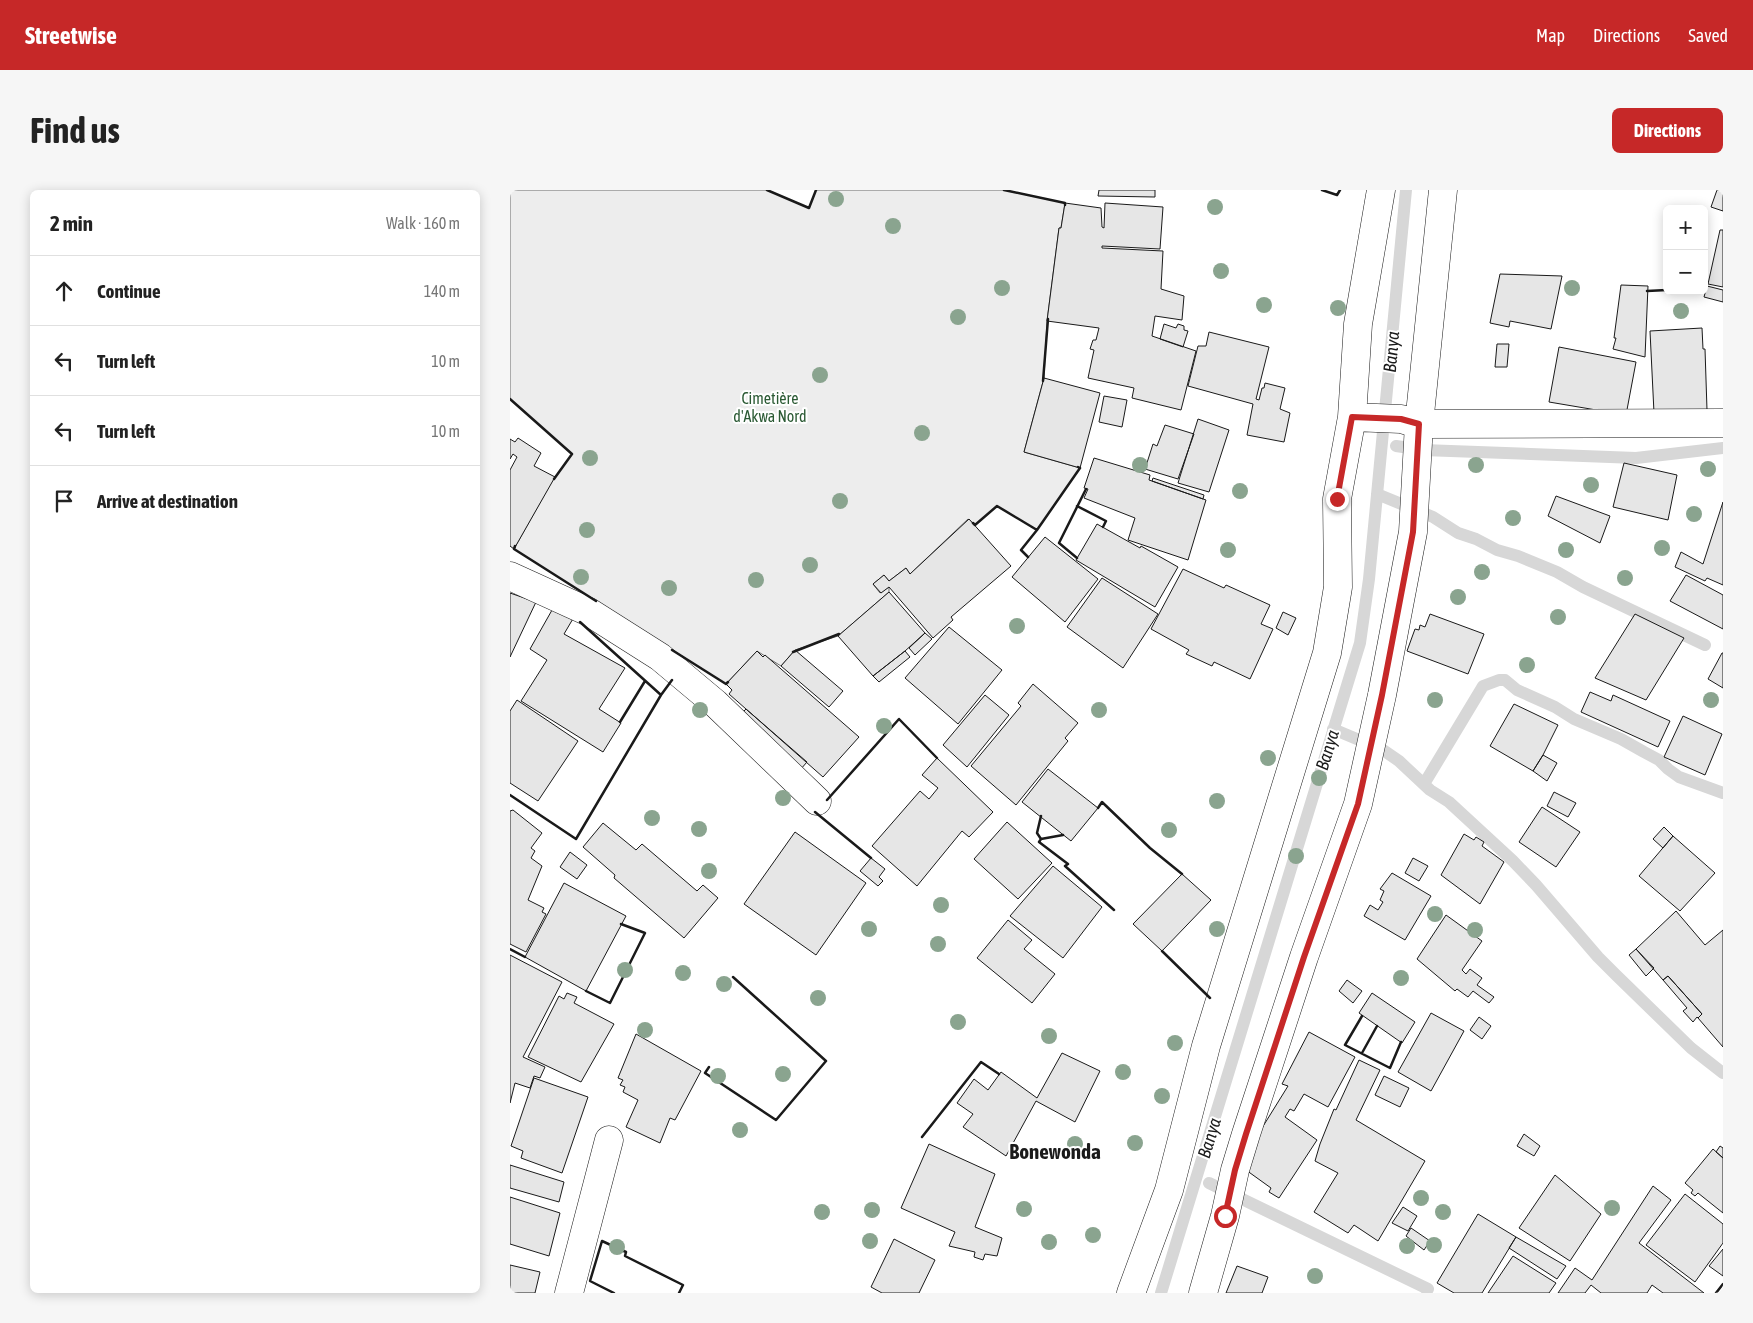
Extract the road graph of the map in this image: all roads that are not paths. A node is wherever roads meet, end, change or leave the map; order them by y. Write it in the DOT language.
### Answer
graph roads {
  1 [pos="1381,190"];
  2 [pos="1443,190"];
  3 [pos="1360,417"];
  4 [pos="1410,422"];
  5 [pos="1723,423"];
  6 [pos="510,576"];
  7 [pos="817,801"];
  8 [pos="609,1140"];
  9 [pos="569,1293"];
  10 [pos="1132,1293"];
  11 [pos="1203,1293"];
  1 -- 3 [label="street"];
  2 -- 4 [label="street"];
  3 -- 4 [label="street"];
  3 -- 10 [label="street"];
  4 -- 5 [label="street"];
  4 -- 11 [label="street"];
  6 -- 7 [label="street"];
  8 -- 9 [label="street"];
}
